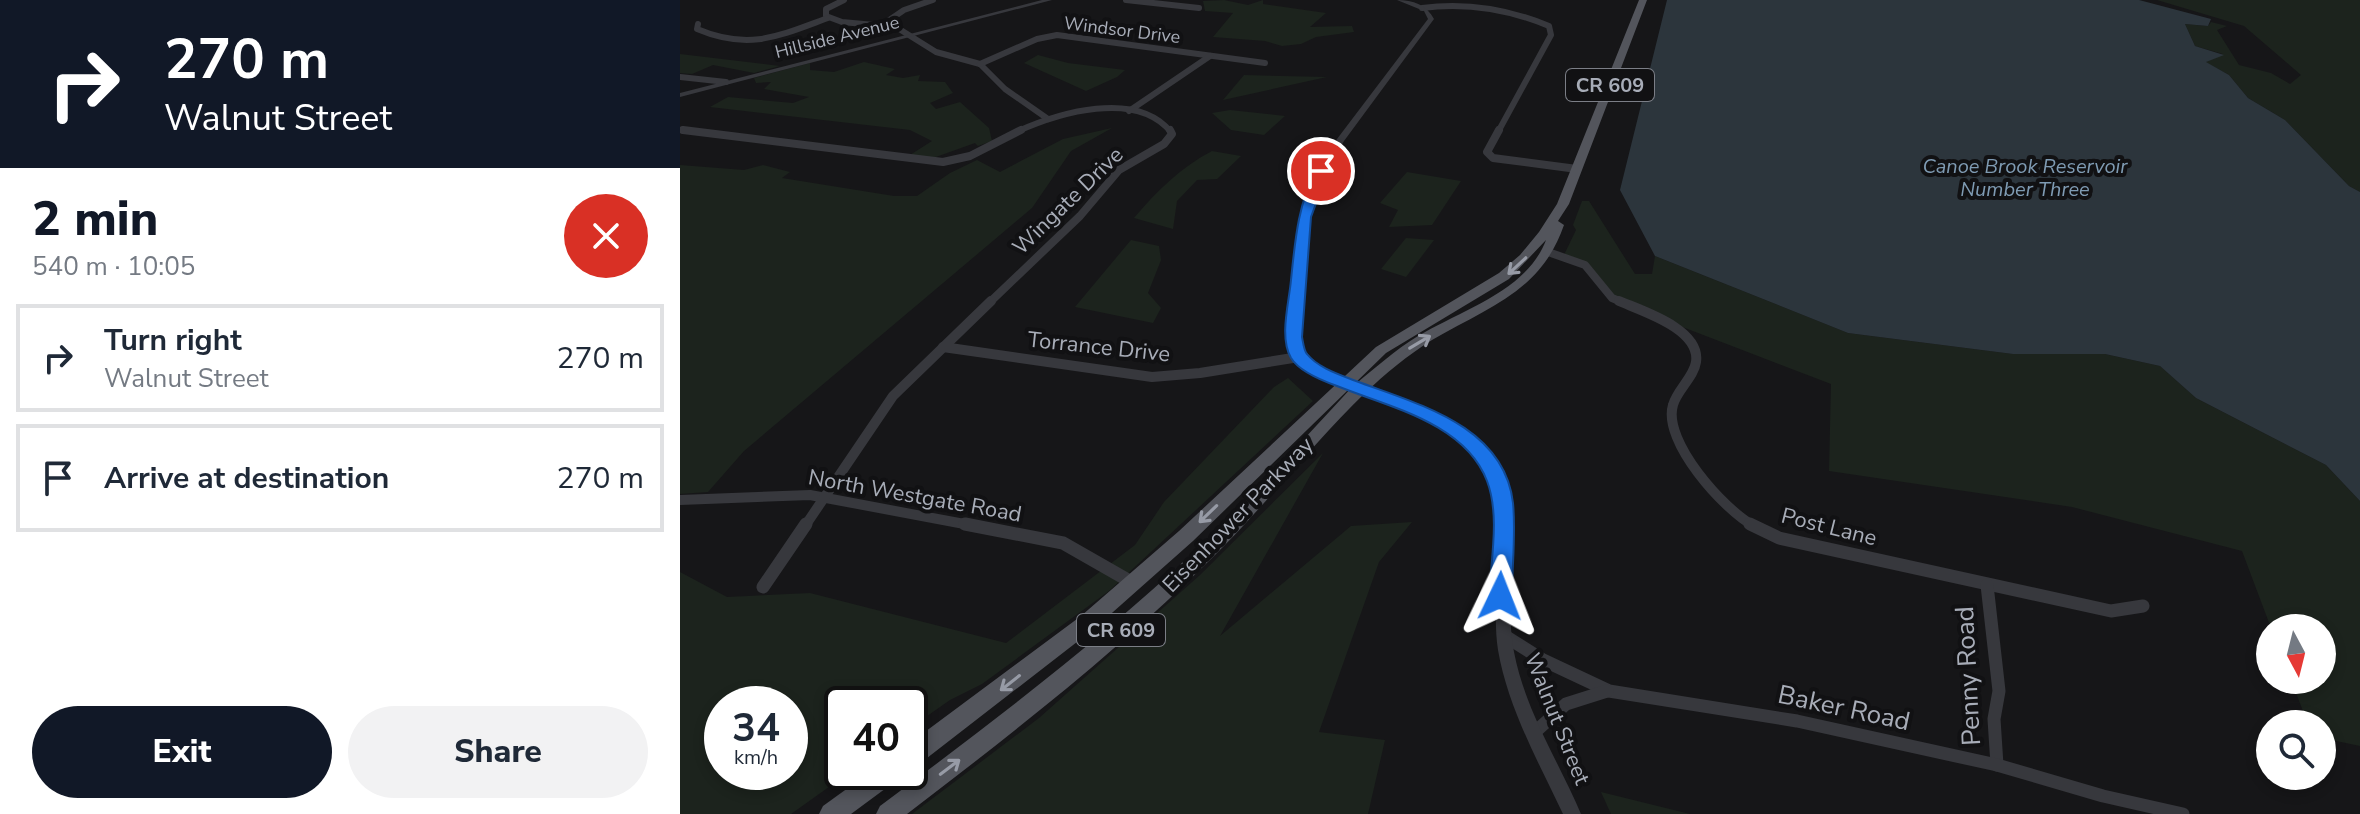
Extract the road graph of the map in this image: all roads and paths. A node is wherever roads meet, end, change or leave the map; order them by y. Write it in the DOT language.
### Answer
graph roads {
  1 [pos="844,0"];
  2 [pos="933,0"];
  3 [pos="1049,0"];
  4 [pos="1126,0"];
  5 [pos="1400,0"];
  6 [pos="1643,0"];
  7 [pos="1199,8"];
  8 [pos="1422,8"];
  9 [pos="828,18"];
  10 [pos="698,24"];
  11 [pos="882,25"];
  12 [pos="910,35"];
  13 [pos="1210,56"];
  14 [pos="1265,63"];
  15 [pos="980,64"];
  16 [pos="680,77"];
  17 [pos="726,82"];
  18 [pos="680,95"];
  19 [pos="1129,111"];
  20 [pos="1048,119"];
  21 [pos="680,130"];
  22 [pos="1577,169"];
  23 [pos="1563,204"];
  24 [pos="1548,252"];
  25 [pos="943,347"];
  26 [pos="1299,357"];
  27 [pos="1352,386"];
  28 [pos="824,496"];
  29 [pos="680,500"];
  30 [pos="1133,583"];
  31 [pos="1987,585"];
  32 [pos="763,587"];
  33 [pos="2143,606"];
  34 [pos="1503,635"];
  35 [pos="1609,691"];
  36 [pos="1535,732"];
  37 [pos="928,744"];
  38 [pos="1997,765"];
  39 [pos="864,790"];
  40 [pos="831,814"];
  41 [pos="888,814"];
  42 [pos="1572,814"];
  43 [pos="2183,814"];
  1 -- 9 [label="street"];
  2 -- 11 [label="street"];
  3 -- 12 [label="street, Hillside Avenue"];
  4 -- 7 [label="street"];
  5 -- 8 [label="street"];
  6 -- 22 [label="main road, Eisenhower Parkway / CR 609"];
  8 -- 22 [label="street"];
  8 -- 26 [label="street"];
  9 -- 10 [label="street"];
  9 -- 11 [label="street"];
  11 -- 12 [label="street"];
  12 -- 15 [label="street"];
  12 -- 17 [label="street, Hillside Avenue"];
  13 -- 14 [label="street, Windsor Drive"];
  13 -- 15 [label="street, Windsor Drive"];
  13 -- 19 [label="street"];
  15 -- 20 [label="street"];
  16 -- 17 [label="street"];
  17 -- 18 [label="street, Hillside Avenue"];
  19 -- 20 [label="street, Wingate Drive"];
  19 -- 25 [label="street, Wingate Drive"];
  20 -- 21 [label="street, Wingate Drive"];
  22 -- 23 [label="main road, Eisenhower Parkway / CR 609"];
  23 -- 24 [label="main road, Eisenhower Parkway / CR 609"];
  23 -- 27 [label="main road, Eisenhower Parkway / CR 609, one-way"];
  27 -- 24 [label="main road, Eisenhower Parkway / CR 609, one-way"];
  24 -- 31 [label="street, Post Lane"];
  25 -- 26 [label="street, Torrance Drive"];
  25 -- 28 [label="street, Wingate Drive"];
  26 -- 27 [label="street, Walnut Street"];
  27 -- 30 [label="main road, Eisenhower Parkway / CR 609, one-way"];
  27 -- 34 [label="street, Walnut Street"];
  41 -- 27 [label="main road, Eisenhower Parkway / CR 609, one-way"];
  28 -- 29 [label="street, North Westgate Road"];
  28 -- 30 [label="street, North Westgate Road"];
  28 -- 32 [label="street, Wingate Drive"];
  30 -- 37 [label="main road, Eisenhower Parkway / CR 609, one-way"];
  31 -- 33 [label="street, Post Lane"];
  31 -- 38 [label="street, Penny Road"];
  34 -- 35 [label="street, Baker Road"];
  34 -- 36 [label="street, Walnut Street"];
  35 -- 36 [label="street"];
  35 -- 38 [label="street, Baker Road"];
  36 -- 42 [label="street, Walnut Street"];
  38 -- 43 [label="street, Baker Road"];
  39 -- 40 [label="main road"];
}
